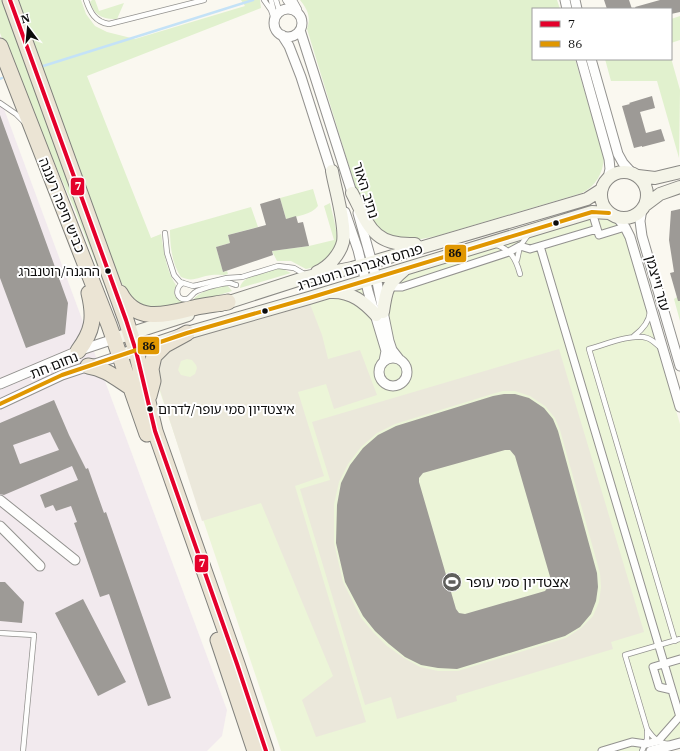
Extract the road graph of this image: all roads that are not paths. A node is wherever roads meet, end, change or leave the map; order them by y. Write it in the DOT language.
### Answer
graph roads {
  1 [pos="10,0"];
  2 [pos="86,0"];
  3 [pos="204,0"];
  4 [pos="264,0"];
  5 [pos="271,0"];
  6 [pos="276,0"];
  7 [pos="285,0"];
  8 [pos="289,0"];
  9 [pos="294,0"];
  10 [pos="299,15"];
  11 [pos="274,22"];
  12 [pos="300,30"];
  13 [pos="282,35"];
  14 [pos="0,46"];
  15 [pos="581,60"];
  16 [pos="591,60"];
  17 [pos="0,102"];
  18 [pos="33,132"];
  19 [pos="332,171"];
  20 [pos="680,172"];
  21 [pos="635,174"];
  22 [pos="50,176"];
  23 [pos="608,178"];
  24 [pos="680,187"];
  25 [pos="601,190"];
  26 [pos="352,193"];
  27 [pos="643,207"];
  28 [pos="592,212"];
  29 [pos="613,215"];
  30 [pos="625,227"];
  31 [pos="597,229"];
  32 [pos="532,230"];
  33 [pos="165,233"];
  34 [pos="446,239"];
  35 [pos="489,243"];
  36 [pos="520,246"];
  37 [pos="540,246"];
  38 [pos="508,252"];
  39 [pos="517,262"];
  40 [pos="366,263"];
  41 [pos="107,266"];
  42 [pos="405,269"];
  43 [pos="520,274"];
  44 [pos="307,276"];
  45 [pos="234,278"];
  46 [pos="371,278"];
  47 [pos="182,282"];
  48 [pos="236,285"];
  49 [pos="388,287"];
  50 [pos="328,292"];
  51 [pos="233,301"];
  52 [pos="651,306"];
  53 [pos="379,314"];
  54 [pos="186,333"];
  55 [pos="131,334"];
  56 [pos="633,337"];
  57 [pos="114,339"];
  58 [pos="663,350"];
  59 [pos="78,351"];
  60 [pos="136,351"];
  61 [pos="119,356"];
  62 [pos="399,359"];
  63 [pos="384,361"];
  64 [pos="88,366"];
  65 [pos="680,366"];
  66 [pos="0,384"];
  67 [pos="130,387"];
  68 [pos="148,403"];
  69 [pos="0,404"];
  70 [pos="680,407"];
  71 [pos="0,500"];
  72 [pos="0,526"];
  73 [pos="75,560"];
  74 [pos="40,566"];
  75 [pos="0,633"];
  76 [pos="678,640"];
  77 [pos="659,645"];
  78 [pos="680,659"];
  79 [pos="664,663"];
  80 [pos="672,690"];
  81 [pos="238,701"];
  82 [pos="680,716"];
  83 [pos="647,729"];
  84 [pos="658,741"];
  85 [pos="676,744"];
  86 [pos="648,748"];
  87 [pos="24,751"];
  88 [pos="248,751"];
  89 [pos="255,751"];
  90 [pos="266,751"];
  91 [pos="602,751"];
  92 [pos="642,751"];
  1 -- 41 [label="highway, כביש חיפה רעננה"];
  2 -- 3 [label="lane"];
  4 -- 11 [label="lane"];
  5 -- 11 [label="lane"];
  6 -- 11 [label="lane"];
  7 -- 10 [label="lane"];
  8 -- 10 [label="lane"];
  9 -- 10 [label="lane"];
  10 -- 11 [label="street"];
  10 -- 12 [label="street"];
  11 -- 13 [label="street"];
  12 -- 13 [label="street"];
  12 -- 26 [label="street, נתיב האור"];
  13 -- 19 [label="street, נתיב האור"];
  14 -- 18 [label="highway, כביש חיפה רעננה"];
  15 -- 23 [label="street"];
  16 -- 21 [label="street"];
  17 -- 18 [label="lane"];
  18 -- 22 [label="highway, כביש חיפה רעננה"];
  19 -- 40 [label="street, נתיב האור"];
  19 -- 44 [label="main road"];
  20 -- 21 [label="main road"];
  21 -- 23 [label="main road"];
  21 -- 27 [label="main road"];
  22 -- 57 [label="highway, כביש חיפה רעננה"];
  22 -- 59 [label="highway"];
  23 -- 25 [label="main road"];
  24 -- 27 [label="main road"];
  25 -- 29 [label="main road"];
  25 -- 34 [label="main road, פנחס ואברהם רוטנברג"];
  26 -- 34 [label="main road"];
  26 -- 40 [label="street, נתיב האור"];
  27 -- 29 [label="main road"];
  27 -- 65 [label="street, עזר וייצמן"];
  28 -- 29 [label="main road, פנחס ואברהם רוטנברג"];
  28 -- 31 [label="street"];
  28 -- 32 [label="main road, פנחס ואברהם רוטנברג"];
  29 -- 30 [label="street, עזר וייצמן"];
  30 -- 31 [label="street"];
  30 -- 52 [label="street, עזר וייצמן"];
  31 -- 37 [label="street"];
  32 -- 35 [label="main road, פנחס ואברהם רוטנברג"];
  32 -- 36 [label="lane"];
  33 -- 47 [label="lane"];
  34 -- 40 [label="main road, פנחס ואברהם רוטנברג"];
  35 -- 38 [label="lane"];
  35 -- 42 [label="main road, פנחס ואברהם רוטנברג"];
  36 -- 37 [label="street"];
  36 -- 38 [label="street"];
  36 -- 39 [label="lane"];
  37 -- 77 [label="street"];
  38 -- 39 [label="lane"];
  38 -- 49 [label="street"];
  39 -- 43 [label="lane"];
  40 -- 44 [label="main road, פנחס ואברהם רוטנברג"];
  40 -- 46 [label="street, נתיב האור"];
  41 -- 51 [label="highway"];
  41 -- 55 [label="highway, כביש חיפה רעננה"];
  42 -- 46 [label="main road, פנחס ואברהם רוטנברג"];
  42 -- 49 [label="main road"];
  44 -- 45 [label="lane"];
  44 -- 51 [label="main road, פנחס ואברהם רוטנברג"];
  45 -- 47 [label="lane"];
  45 -- 48 [label="lane"];
  46 -- 50 [label="main road, פנחס ואברהם רוטנברג"];
  46 -- 53 [label="street, נתיב האור"];
  47 -- 48 [label="lane"];
  48 -- 51 [label="lane"];
  49 -- 53 [label="main road"];
  50 -- 53 [label="main road"];
  50 -- 54 [label="main road, פנחס ואברהם רוטנברג"];
  51 -- 55 [label="main road, פנחס ואברהם רוטנברג"];
  52 -- 56 [label="lane"];
  52 -- 58 [label="street, עזר וייצמן"];
  53 -- 62 [label="street, נתיב האור"];
  53 -- 63 [label="street, נתיב האור"];
  54 -- 60 [label="main road, פנחס ואברהם רוטנברג"];
  54 -- 68 [label="highway"];
  55 -- 57 [label="main road, פנחס ואברהם רוטנברג"];
  55 -- 60 [label="highway, כביש חיפה רעננה"];
  56 -- 58 [label="lane"];
  56 -- 76 [label="lane"];
  57 -- 59 [label="street, נחום חת"];
  57 -- 61 [label="highway, כביש חיפה רעננה"];
  58 -- 70 [label="street, עזר וייצמן"];
  59 -- 66 [label="street, נחום חת"];
  60 -- 61 [label="main road, פנחס ואברהם רוטנברג"];
  60 -- 68 [label="highway, כביש חיפה רעננה"];
  61 -- 64 [label="street, נחום חת"];
  61 -- 67 [label="highway, כביש חיפה רעננה"];
  62 -- 63 [label="street"];
  62 -- 63 [label="street"];
  64 -- 67 [label="highway"];
  64 -- 69 [label="street, נחום חת"];
  67 -- 81 [label="highway, כביש חיפה רעננה"];
  68 -- 90 [label="highway, כביש חיפה רעננה"];
  71 -- 73 [label="street"];
  72 -- 74 [label="street"];
  75 -- 87 [label="lane"];
  76 -- 77 [label="lane"];
  77 -- 79 [label="street"];
  77 -- 83 [label="lane"];
  78 -- 79 [label="street"];
  79 -- 80 [label="street"];
  79 -- 80 [label="street"];
  80 -- 82 [label="street"];
  81 -- 88 [label="highway"];
  81 -- 89 [label="highway, כביש חיפה רעננה"];
  82 -- 84 [label="street"];
  83 -- 84 [label="lane"];
  83 -- 86 [label="lane"];
  84 -- 85 [label="lane"];
  84 -- 86 [label="street"];
  85 -- 86 [label="street"];
  86 -- 91 [label="street"];
  86 -- 92 [label="lane"];
}
